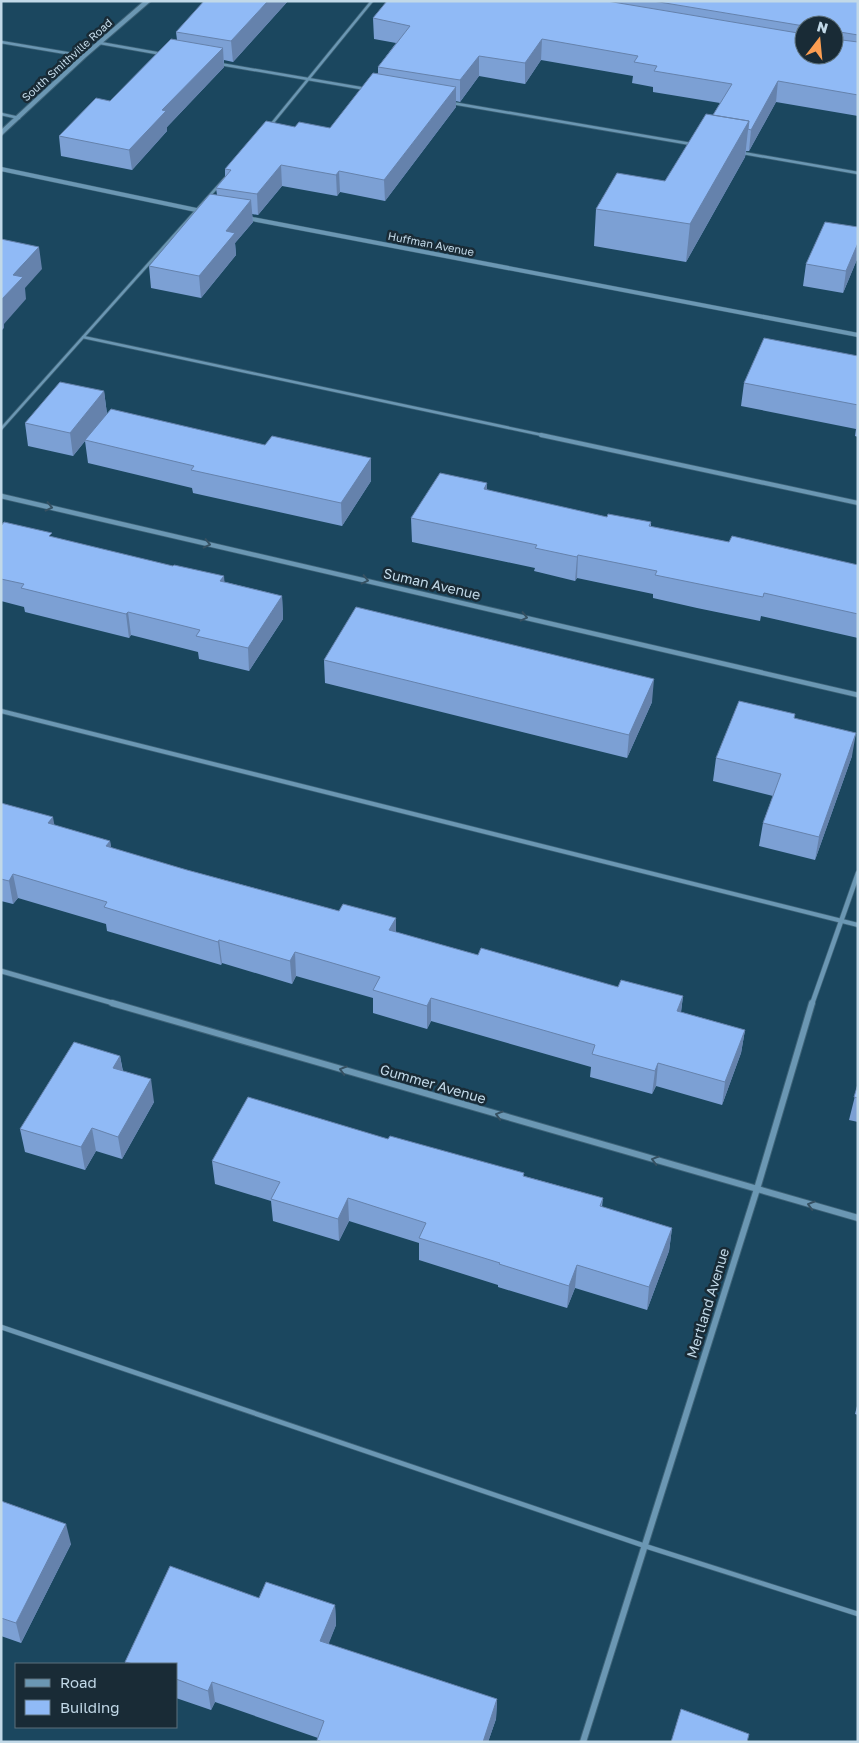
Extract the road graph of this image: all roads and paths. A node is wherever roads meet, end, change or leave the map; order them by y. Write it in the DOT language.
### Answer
graph roads {
  1 [pos="148,1"];
  2 [pos="372,1"];
  3 [pos="1,42"];
  4 [pos="100,43"];
  5 [pos="167,54"];
  6 [pos="84,56"];
  7 [pos="214,63"];
  8 [pos="310,79"];
  9 [pos="369,89"];
  10 [pos="447,102"];
  11 [pos="1,114"];
  12 [pos="19,118"];
  13 [pos="266,130"];
  14 [pos="1,134"];
  15 [pos="692,144"];
  16 [pos="740,153"];
  17 [pos="1,169"];
  18 [pos="858,173"];
  19 [pos="228,174"];
  20 [pos="197,210"];
  21 [pos="206,212"];
  22 [pos="244,218"];
  23 [pos="858,335"];
  24 [pos="83,337"];
  25 [pos="1,429"];
  26 [pos="1,496"];
  27 [pos="858,503"];
  28 [pos="858,694"];
  29 [pos="1,711"];
  30 [pos="858,873"];
  31 [pos="841,921"];
  32 [pos="858,925"];
  33 [pos="1,971"];
  34 [pos="757,1189"];
  35 [pos="858,1218"];
  36 [pos="1,1327"];
  37 [pos="645,1546"];
  38 [pos="858,1614"];
  39 [pos="583,1742"];
  1 -- 4 [label="main road, South Smithville Road"];
  2 -- 8 [label="lane"];
  3 -- 6 [label="lane"];
  4 -- 5 [label="lane"];
  4 -- 6 [label="main road, South Smithville Road"];
  6 -- 12 [label="main road, South Smithville Road"];
  7 -- 8 [label="lane"];
  8 -- 9 [label="lane"];
  8 -- 13 [label="lane"];
  10 -- 15 [label="lane"];
  11 -- 12 [label="lane"];
  12 -- 14 [label="main road, South Smithville Road"];
  16 -- 18 [label="lane"];
  17 -- 20 [label="street"];
  19 -- 20 [label="lane"];
  20 -- 21 [label="street"];
  20 -- 24 [label="lane"];
  22 -- 23 [label="street, Huffman Avenue"];
  24 -- 25 [label="lane"];
  24 -- 27 [label="lane"];
  26 -- 28 [label="street, Suman Avenue, one-way"];
  29 -- 31 [label="lane"];
  30 -- 31 [label="street, Mertland Avenue"];
  31 -- 32 [label="lane"];
  31 -- 34 [label="street, Mertland Avenue"];
  34 -- 33 [label="street, Gummer Avenue, one-way"];
  35 -- 34 [label="street, Gummer Avenue, one-way"];
  34 -- 37 [label="street, Mertland Avenue"];
  36 -- 37 [label="lane"];
  37 -- 38 [label="lane"];
  37 -- 39 [label="street, Mertland Avenue"];
}
